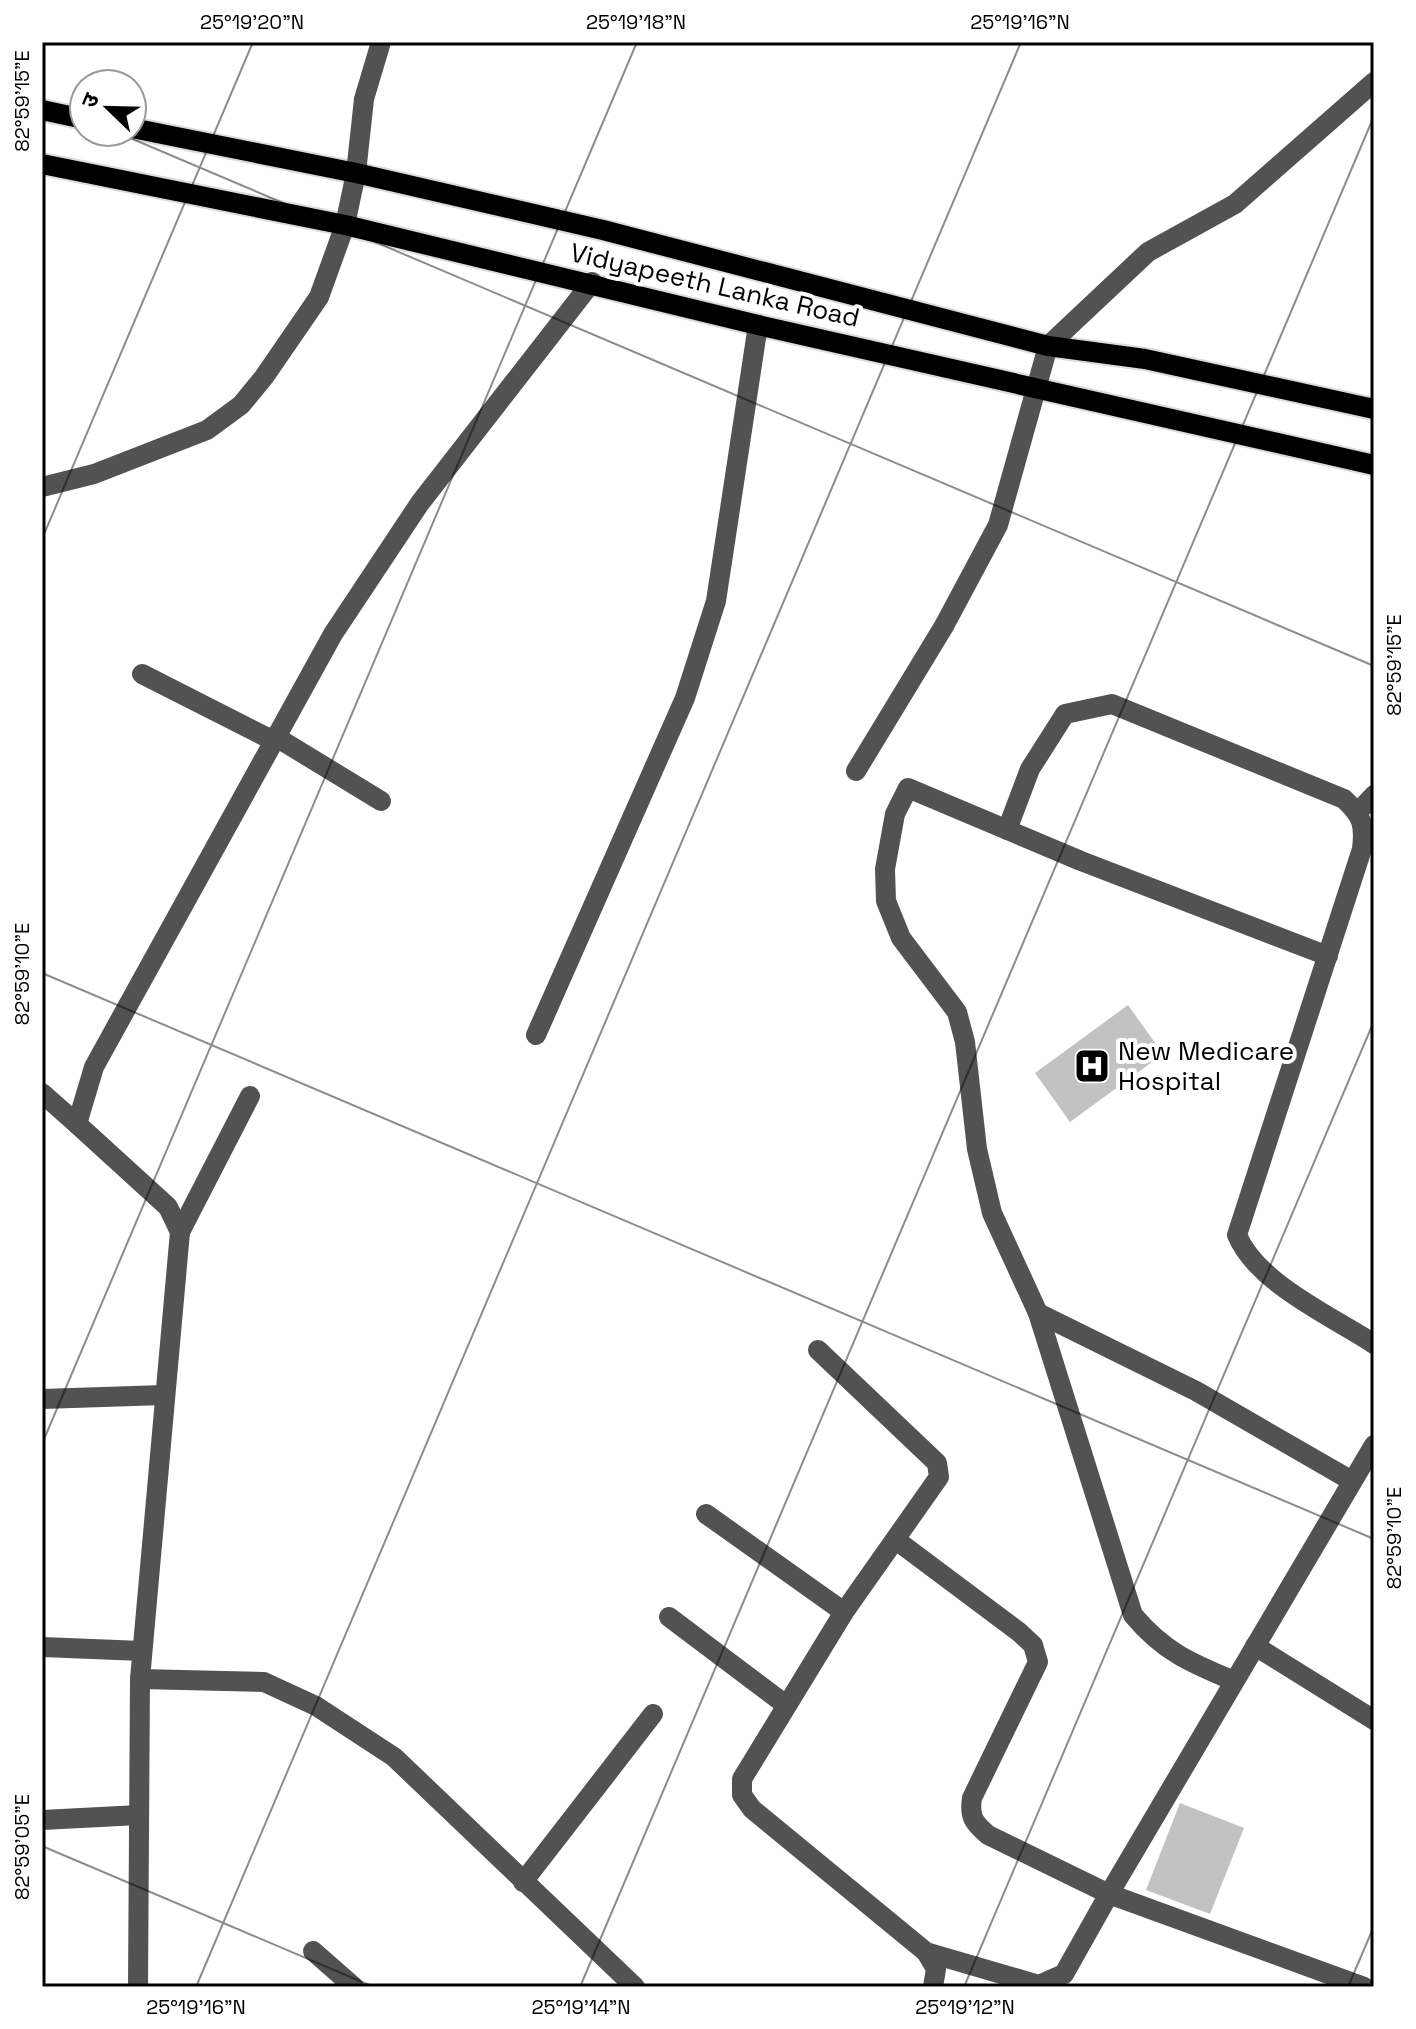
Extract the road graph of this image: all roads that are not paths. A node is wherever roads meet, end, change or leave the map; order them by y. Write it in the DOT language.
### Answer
graph roads {
  1 [pos="381,42"];
  2 [pos="1374,82"];
  3 [pos="42,110"];
  4 [pos="68,116"];
  5 [pos="148,131"];
  6 [pos="42,164"];
  7 [pos="356,173"];
  8 [pos="345,225"];
  9 [pos="592,282"];
  10 [pos="758,325"];
  11 [pos="1048,346"];
  12 [pos="1038,388"];
  13 [pos="1374,409"];
  14 [pos="1374,465"];
  15 [pos="44,488"];
  16 [pos="142,674"];
  17 [pos="275,739"];
  18 [pos="856,771"];
  19 [pos="1374,795"];
  20 [pos="381,801"];
  21 [pos="1358,812"];
  22 [pos="1007,830"];
  23 [pos="1328,956"];
  24 [pos="536,1035"];
  25 [pos="42,1093"];
  26 [pos="250,1096"];
  27 [pos="77,1124"];
  28 [pos="180,1232"];
  29 [pos="1038,1313"];
  30 [pos="1374,1344"];
  31 [pos="818,1350"];
  32 [pos="164,1395"];
  33 [pos="42,1399"];
  34 [pos="1374,1445"];
  35 [pos="1352,1481"];
  36 [pos="706,1514"];
  37 [pos="896,1540"];
  38 [pos="844,1612"];
  39 [pos="669,1617"];
  40 [pos="1255,1646"];
  41 [pos="42,1647"];
  42 [pos="142,1651"];
  43 [pos="140,1679"];
  44 [pos="1234,1681"];
  45 [pos="786,1705"];
  46 [pos="653,1714"];
  47 [pos="1374,1720"];
  48 [pos="139,1815"];
  49 [pos="42,1820"];
  50 [pos="523,1882"];
  51 [pos="1109,1894"];
  52 [pos="313,1951"];
  53 [pos="926,1952"];
  54 [pos="138,1987"];
  55 [pos="354,1987"];
  56 [pos="635,1987"];
  57 [pos="933,1987"];
  58 [pos="1364,1987"];
  1 -- 7 [label="street"];
  2 -- 11 [label="street"];
  3 -- 4 [label="main road"];
  5 -- 7 [label="main road, Vidyapeeth Lanka Road"];
  6 -- 8 [label="main road, Vidyapeeth Lanka Road"];
  7 -- 8 [label="street"];
  7 -- 11 [label="main road, Vidyapeeth Lanka Road"];
  8 -- 9 [label="main road, Vidyapeeth Lanka Road"];
  8 -- 15 [label="street"];
  9 -- 10 [label="main road, Vidyapeeth Lanka Road"];
  9 -- 17 [label="street"];
  10 -- 12 [label="main road, Vidyapeeth Lanka Road"];
  10 -- 24 [label="street"];
  11 -- 12 [label="street"];
  11 -- 13 [label="main road, Vidyapeeth Lanka Road"];
  12 -- 14 [label="main road, Vidyapeeth Lanka Road"];
  12 -- 18 [label="street"];
  16 -- 17 [label="street"];
  17 -- 20 [label="street"];
  17 -- 27 [label="street"];
  19 -- 21 [label="street"];
  21 -- 22 [label="street"];
  21 -- 23 [label="street"];
  22 -- 23 [label="street"];
  22 -- 29 [label="street"];
  23 -- 30 [label="street"];
  25 -- 27 [label="street"];
  26 -- 28 [label="street"];
  27 -- 28 [label="street"];
  28 -- 32 [label="street"];
  29 -- 35 [label="street"];
  29 -- 44 [label="street"];
  31 -- 37 [label="street"];
  32 -- 33 [label="street"];
  32 -- 42 [label="street"];
  34 -- 35 [label="street"];
  35 -- 40 [label="street"];
  36 -- 38 [label="street"];
  37 -- 38 [label="street"];
  37 -- 51 [label="street"];
  38 -- 45 [label="street"];
  39 -- 45 [label="street"];
  40 -- 44 [label="street"];
  40 -- 47 [label="street"];
  41 -- 42 [label="street"];
  42 -- 43 [label="street"];
  43 -- 48 [label="street"];
  43 -- 50 [label="street"];
  44 -- 51 [label="street"];
  45 -- 53 [label="street"];
  46 -- 50 [label="street"];
  48 -- 49 [label="street"];
  48 -- 54 [label="street"];
  50 -- 56 [label="street"];
  51 -- 53 [label="street"];
  51 -- 58 [label="street"];
  52 -- 55 [label="street"];
  53 -- 57 [label="street"];
}
